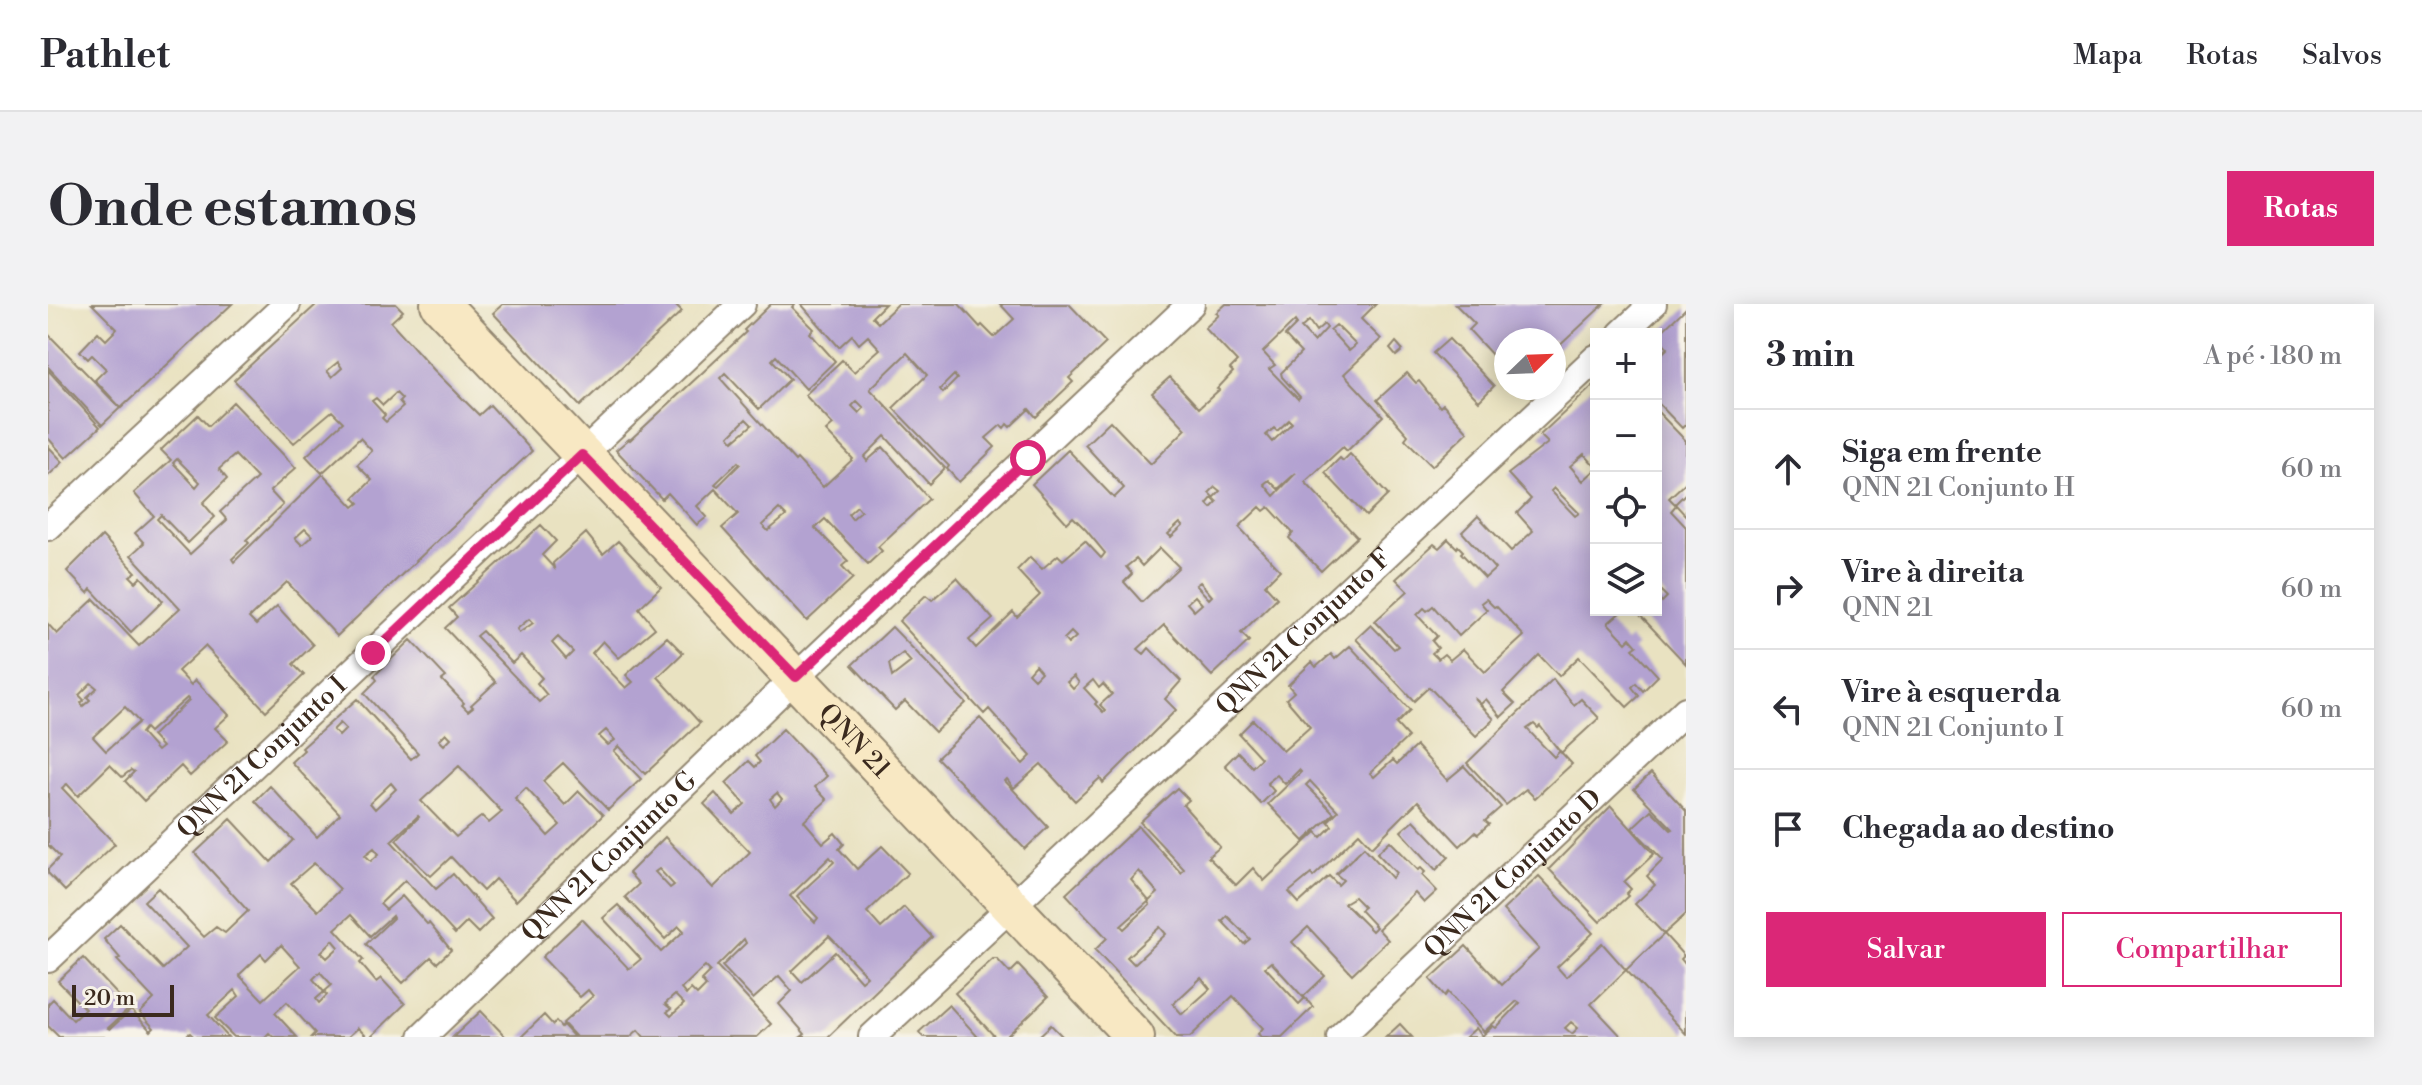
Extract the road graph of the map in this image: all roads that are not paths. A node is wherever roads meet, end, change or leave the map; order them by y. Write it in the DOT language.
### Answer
graph roads {
  1 [pos="287,304"];
  2 [pos="440,304"];
  3 [pos="742,304"];
  4 [pos="1191,304"];
  5 [pos="1653,304"];
  6 [pos="1627,328"];
  7 [pos="1590,364"];
  8 [pos="582,455"];
  9 [pos="48,527"];
  10 [pos="796,677"];
  11 [pos="1686,710"];
  12 [pos="1011,906"];
  13 [pos="48,959"];
  14 [pos="422,1037"];
  15 [pos="872,1037"];
  16 [pos="1135,1037"];
  17 [pos="1340,1037"];
  1 -- 9 [label="street"];
  2 -- 8 [label="street, QNN 21"];
  3 -- 8 [label="street, QNN 21 Conjunto I"];
  4 -- 10 [label="street, QNN 21 Conjunto G"];
  5 -- 6 [label="street"];
  7 -- 12 [label="street, QNN 21 Conjunto F"];
  8 -- 10 [label="street, QNN 21"];
  8 -- 13 [label="street, QNN 21 Conjunto I"];
  10 -- 12 [label="street, QNN 21"];
  10 -- 14 [label="street, QNN 21 Conjunto G"];
  11 -- 17 [label="street, QNN 21 Conjunto D"];
  12 -- 15 [label="street, QNN 21 Conjunto F"];
  12 -- 16 [label="street, QNN 21"];
}
